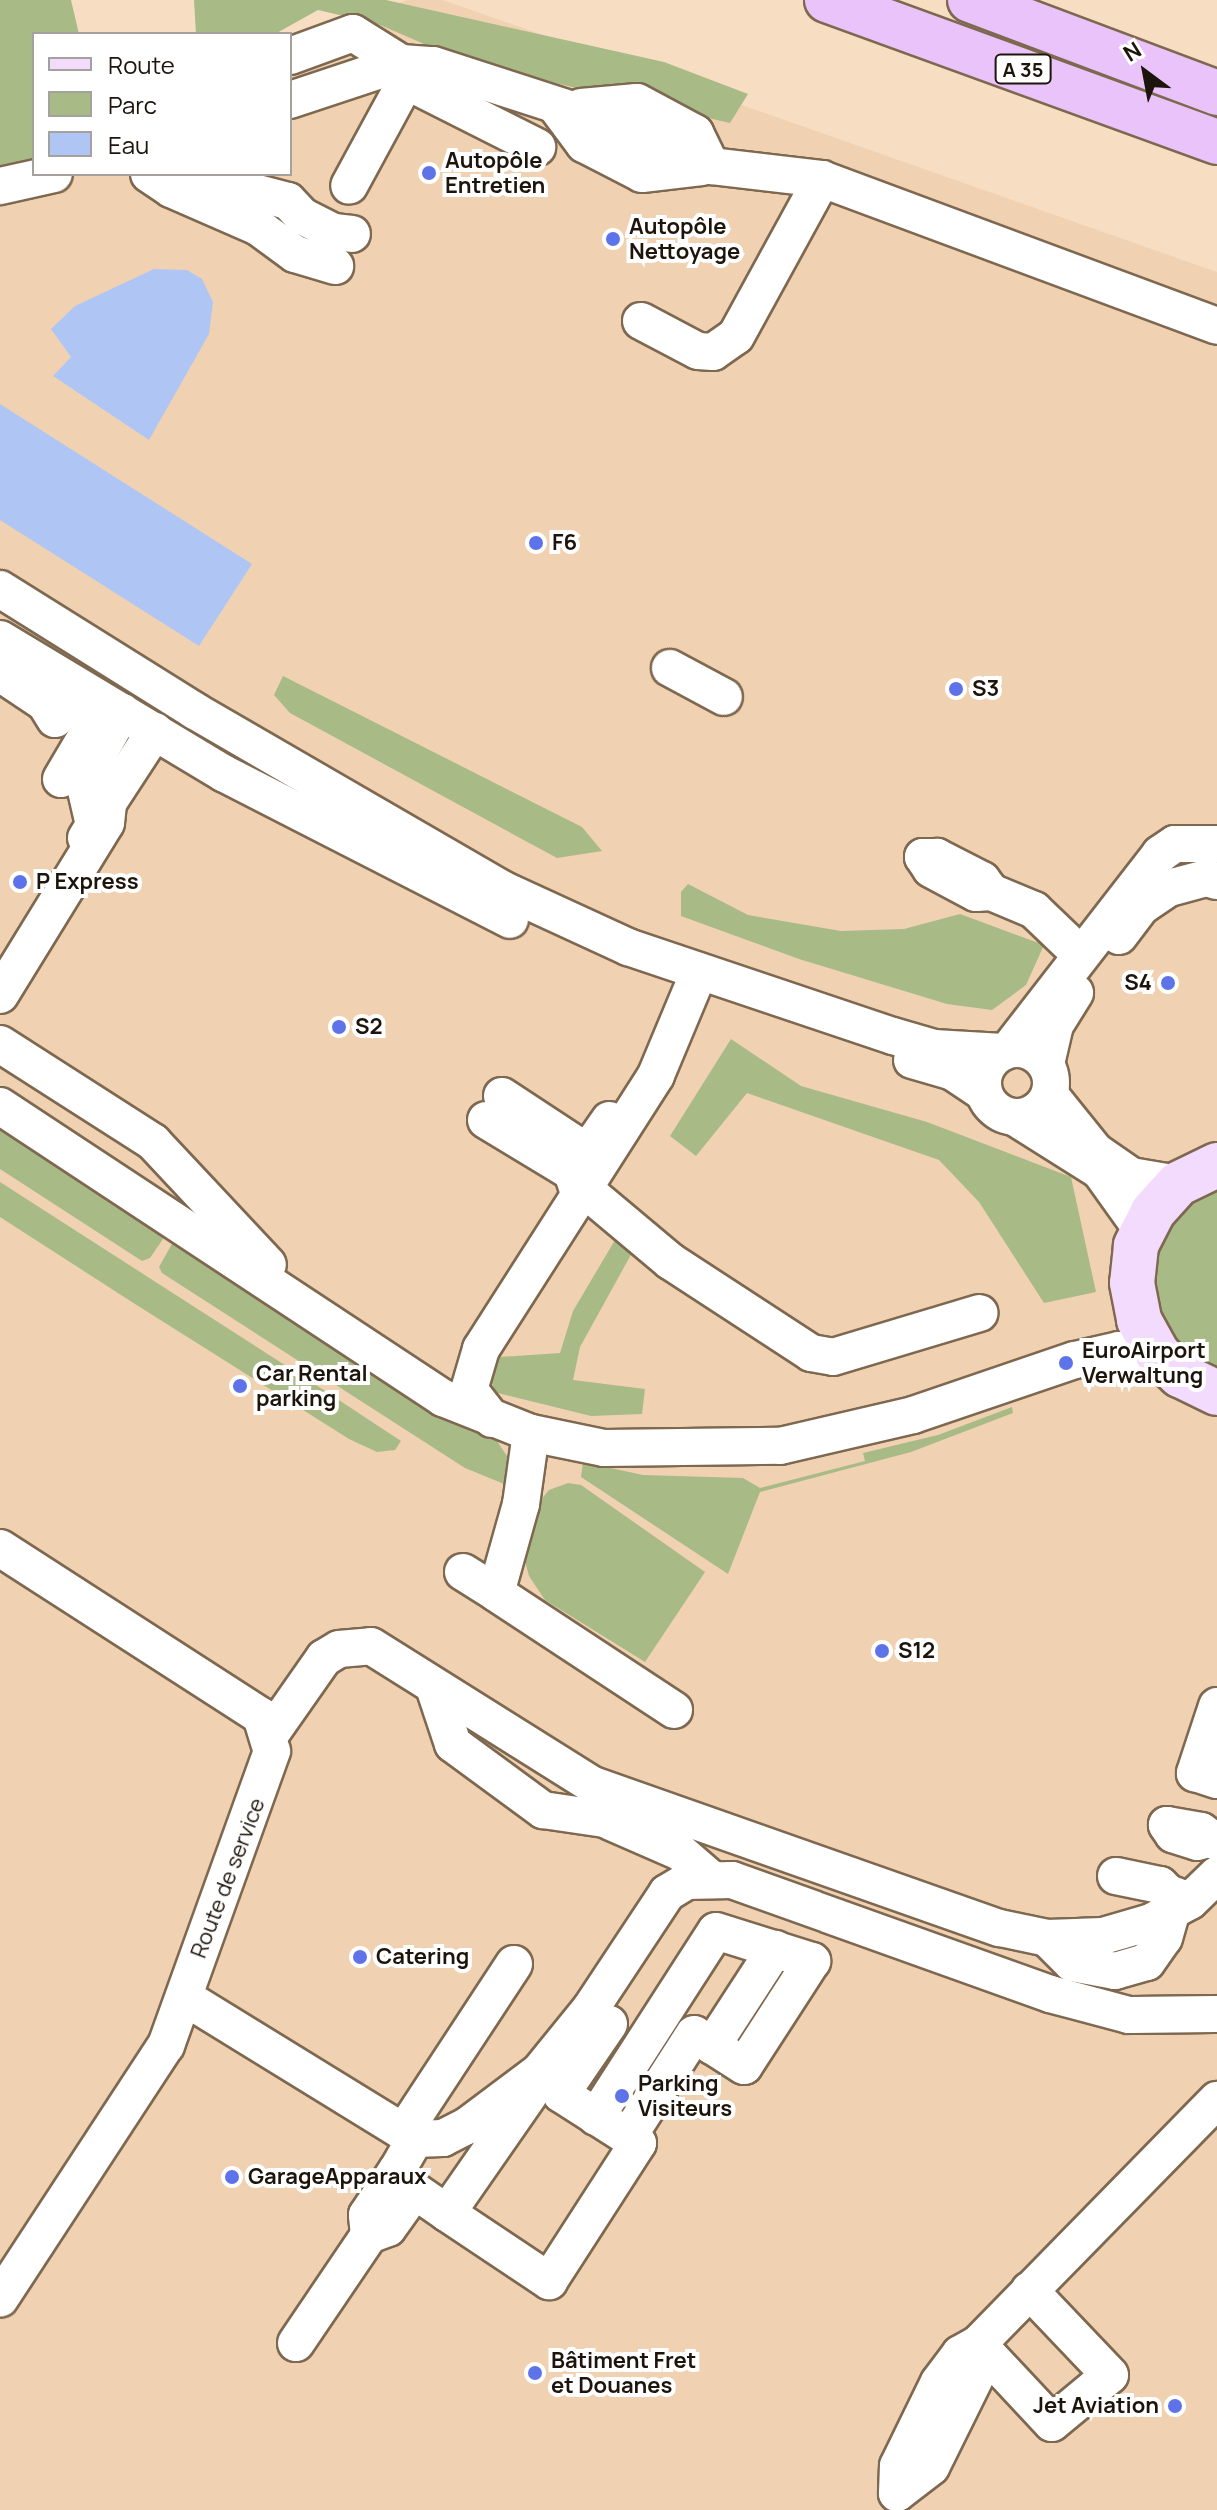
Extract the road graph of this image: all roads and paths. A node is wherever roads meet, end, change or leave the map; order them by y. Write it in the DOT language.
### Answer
graph roads {
  1 [pos="827,0"];
  2 [pos="983,3"];
  3 [pos="292,55"];
  4 [pos="404,72"];
  5 [pos="1217,93"];
  6 [pos="292,100"];
  7 [pos="1217,142"];
  8 [pos="537,147"];
  9 [pos="45,176"];
  10 [pos="152,176"];
  11 [pos="192,176"];
  12 [pos="822,179"];
  13 [pos="0,186"];
  14 [pos="349,186"];
  15 [pos="352,234"];
  16 [pos="328,263"];
  17 [pos="641,321"];
  18 [pos="1217,326"];
  19 [pos="0,589"];
  20 [pos="0,639"];
  21 [pos="670,668"];
  22 [pos="7,672"];
  23 [pos="724,697"];
  24 [pos="61,716"];
  25 [pos="145,725"];
  26 [pos="61,779"];
  27 [pos="100,824"];
  28 [pos="1217,844"];
  29 [pos="1160,854"];
  30 [pos="923,857"];
  31 [pos="1217,857"];
  32 [pos="1217,884"];
  33 [pos="1146,896"];
  34 [pos="1080,954"];
  35 [pos="0,974"];
  36 [pos="693,982"];
  37 [pos="0,995"];
  38 [pos="0,1044"];
  39 [pos="1006,1050"];
  40 [pos="656,1075"];
  41 [pos="1048,1080"];
  42 [pos="984,1093"];
  43 [pos="0,1106"];
  44 [pos="1016,1118"];
  45 [pos="1217,1165"];
  46 [pos="1178,1184"];
  47 [pos="579,1194"];
  48 [pos="1143,1231"];
  49 [pos="980,1313"];
  50 [pos="352,1336"];
  51 [pos="481,1349"];
  52 [pos="1157,1353"];
  53 [pos="1217,1393"];
  54 [pos="443,1398"];
  55 [pos="492,1419"];
  56 [pos="531,1433"];
  57 [pos="0,1548"];
  58 [pos="463,1572"];
  59 [pos="496,1593"];
  60 [pos="434,1687"];
  61 [pos="1217,1706"];
  62 [pos="674,1710"];
  63 [pos="270,1735"];
  64 [pos="1217,1780"];
  65 [pos="662,1810"];
  66 [pos="604,1819"];
  67 [pos="1167,1825"];
  68 [pos="1212,1841"];
  69 [pos="1217,1875"];
  70 [pos="1116,1876"];
  71 [pos="698,1879"];
  72 [pos="1177,1902"];
  73 [pos="514,1964"];
  74 [pos="603,1991"];
  75 [pos="184,1997"];
  76 [pos="1217,2014"];
  77 [pos="565,2045"];
  78 [pos="1217,2100"];
  79 [pos="596,2117"];
  80 [pos="628,2137"];
  81 [pos="415,2139"];
  82 [pos="405,2182"];
  83 [pos="447,2213"];
  84 [pos="1029,2290"];
  85 [pos="0,2299"];
  86 [pos="296,2343"];
  87 [pos="978,2344"];
  88 [pos="892,2502"];
  1 -- 7 [label="highway, A 35"];
  2 -- 5 [label="highway, A 35"];
  3 -- 4 [label="street"];
  4 -- 6 [label="street"];
  4 -- 8 [label="street"];
  4 -- 12 [label="street"];
  4 -- 14 [label="street"];
  9 -- 13 [label="street"];
  10 -- 16 [label="street"];
  11 -- 15 [label="street"];
  12 -- 17 [label="street"];
  12 -- 18 [label="street"];
  19 -- 36 [label="street"];
  20 -- 25 [label="street"];
  21 -- 23 [label="street"];
  22 -- 24 [label="street"];
  22 -- 26 [label="street"];
  25 -- 27 [label="street"];
  25 -- 27 [label="street"];
  25 -- 36 [label="street"];
  27 -- 35 [label="street"];
  27 -- 37 [label="street"];
  28 -- 29 [label="street"];
  29 -- 31 [label="street"];
  29 -- 33 [label="street"];
  30 -- 34 [label="street"];
  32 -- 33 [label="street"];
  33 -- 34 [label="street"];
  33 -- 41 [label="street"];
  34 -- 39 [label="street"];
  36 -- 39 [label="street"];
  36 -- 40 [label="street"];
  36 -- 42 [label="street"];
  38 -- 50 [label="street"];
  39 -- 41 [label="street"];
  39 -- 42 [label="street"];
  40 -- 47 [label="street"];
  40 -- 47 [label="street"];
  41 -- 44 [label="street"];
  41 -- 46 [label="street"];
  42 -- 44 [label="street"];
  43 -- 50 [label="street"];
  44 -- 48 [label="street"];
  45 -- 46 [label="main road"];
  46 -- 48 [label="main road"];
  47 -- 49 [label="street"];
  47 -- 51 [label="street"];
  48 -- 52 [label="main road"];
  50 -- 54 [label="street"];
  51 -- 54 [label="street"];
  51 -- 55 [label="street"];
  52 -- 53 [label="main road"];
  52 -- 56 [label="street"];
  54 -- 55 [label="street"];
  55 -- 56 [label="street"];
  56 -- 59 [label="street"];
  57 -- 63 [label="street"];
  58 -- 59 [label="street"];
  59 -- 62 [label="street"];
  60 -- 63 [label="street"];
  60 -- 65 [label="street"];
  60 -- 66 [label="street"];
  61 -- 64 [label="street"];
  63 -- 75 [label="street, Route de service"];
  65 -- 66 [label="street"];
  65 -- 72 [label="street"];
  66 -- 71 [label="street"];
  67 -- 68 [label="street"];
  69 -- 72 [label="street"];
  70 -- 72 [label="street"];
  71 -- 74 [label="street"];
  71 -- 76 [label="street"];
  73 -- 81 [label="street"];
  74 -- 77 [label="street"];
  74 -- 79 [label="street"];
  75 -- 81 [label="street"];
  75 -- 85 [label="street, Route de service"];
  77 -- 81 [label="street"];
  77 -- 83 [label="street"];
  78 -- 84 [label="street"];
  79 -- 80 [label="street"];
  79 -- 80 [label="street"];
  80 -- 83 [label="street"];
  81 -- 82 [label="street"];
  82 -- 83 [label="street"];
  82 -- 86 [label="street"];
  84 -- 87 [label="street"];
  84 -- 87 [label="street"];
  87 -- 88 [label="street"];
}
